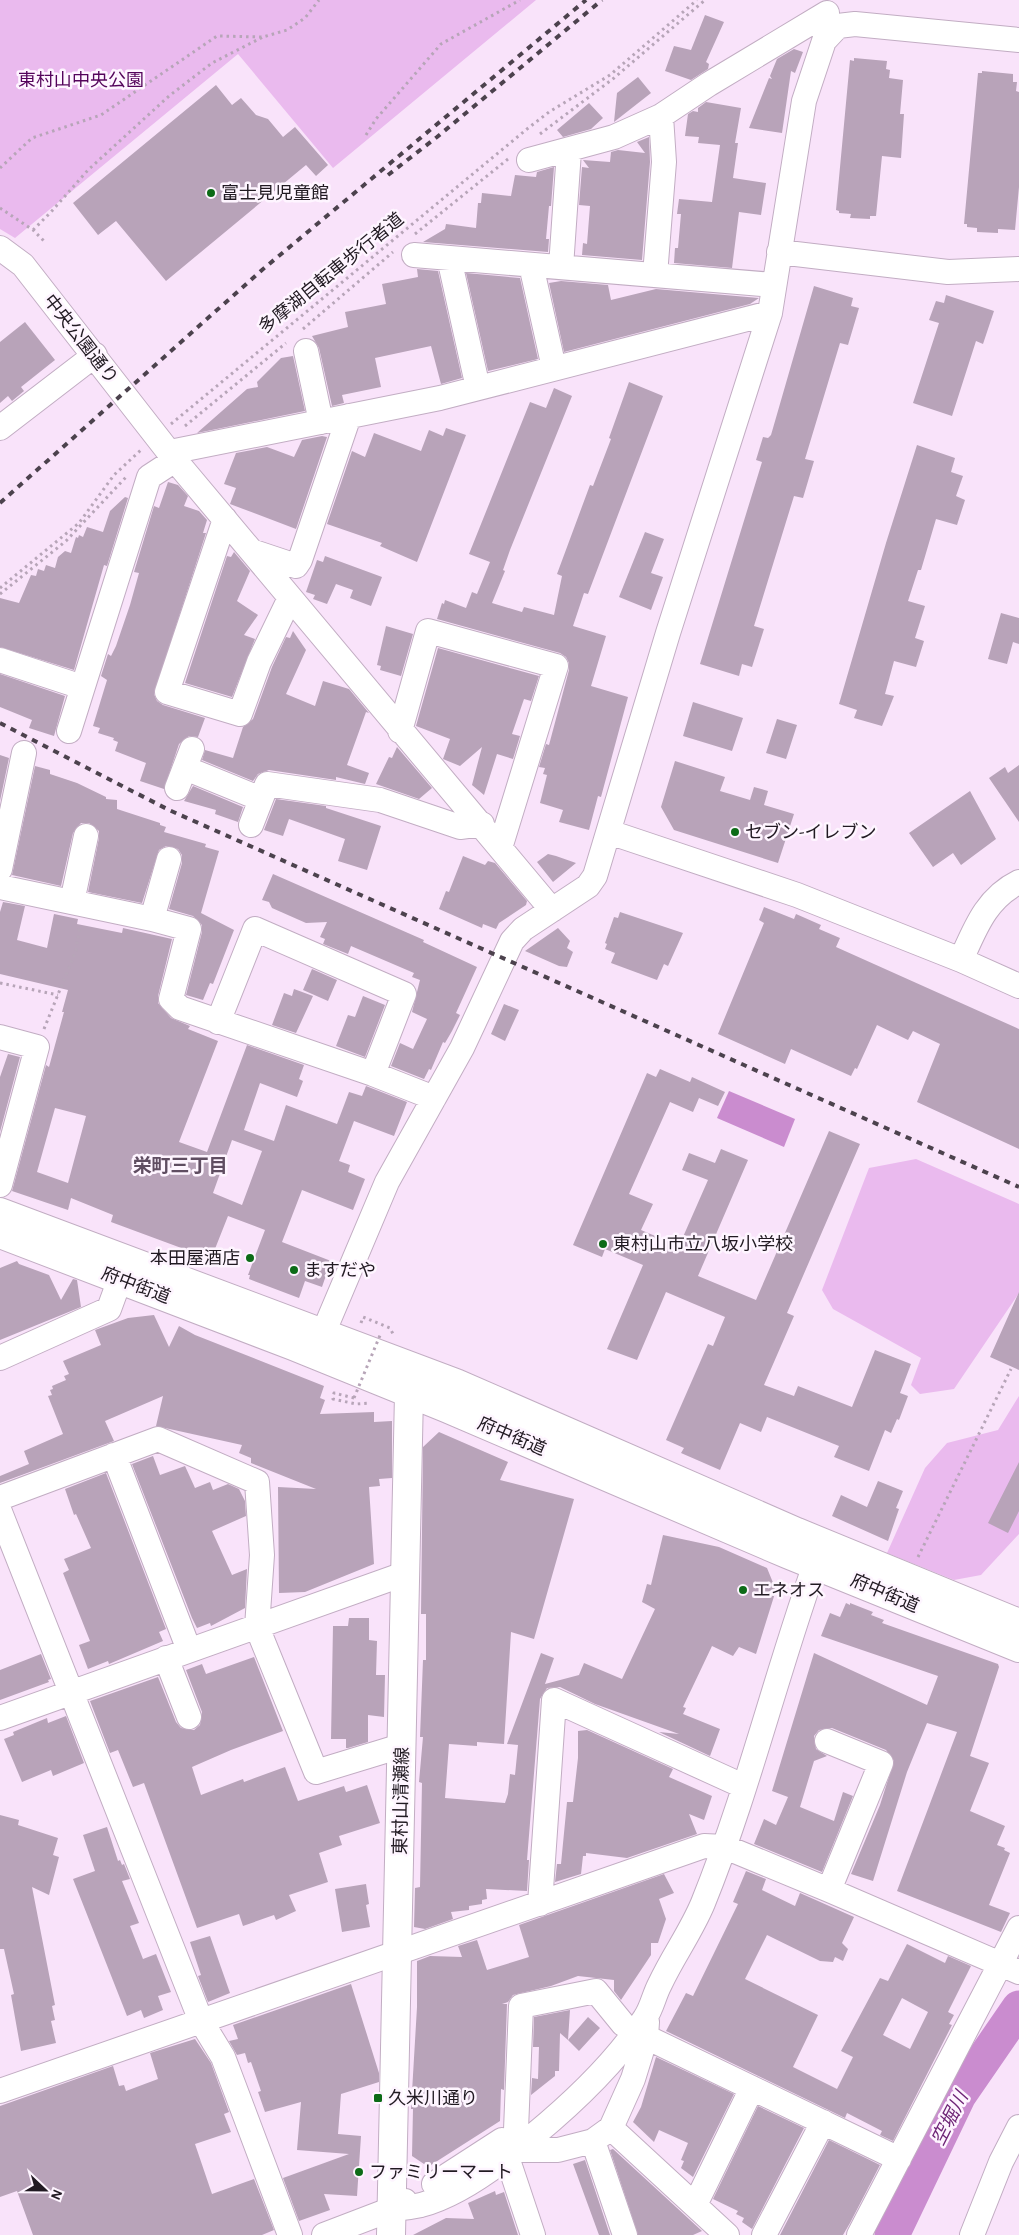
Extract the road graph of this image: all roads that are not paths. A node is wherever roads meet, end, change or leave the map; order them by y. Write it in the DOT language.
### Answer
graph roads {
  1 [pos="831,15"];
  2 [pos="1019,40"];
  3 [pos="661,116"];
  4 [pos="569,151"];
  5 [pos="519,159"];
  6 [pos="408,246"];
  7 [pos="0,248"];
  8 [pos="779,252"];
  9 [pos="449,258"];
  10 [pos="531,265"];
  11 [pos="561,267"];
  12 [pos="1019,269"];
  13 [pos="655,275"];
  14 [pos="774,285"];
  15 [pos="770,313"];
  16 [pos="298,341"];
  17 [pos="95,355"];
  18 [pos="554,368"];
  19 [pos="478,388"];
  20 [pos="350,416"];
  21 [pos="321,422"];
  22 [pos="0,428"];
  23 [pos="166,448"];
  24 [pos="225,519"];
  25 [pos="254,552"];
  26 [pos="290,598"];
  27 [pos="0,660"];
  28 [pos="82,686"];
  29 [pos="68,730"];
  30 [pos="400,731"];
  31 [pos="24,753"];
  32 [pos="185,769"];
  33 [pos="9,779"];
  34 [pos="261,799"];
  35 [pos="482,824"];
  36 [pos="251,825"];
  37 [pos="609,832"];
  38 [pos="86,836"];
  39 [pos="500,848"];
  40 [pos="169,859"];
  41 [pos="0,869"];
  42 [pos="1019,882"];
  43 [pos="0,887"];
  44 [pos="78,903"];
  45 [pos="552,910"];
  46 [pos="152,918"];
  47 [pos="961,960"];
  48 [pos="1019,986"];
  49 [pos="218,1022"];
  50 [pos="0,1037"];
  51 [pos="373,1074"];
  52 [pos="434,1098"];
  53 [pos="0,1184"];
  54 [pos="0,1212"];
  55 [pos="0,1234"];
  56 [pos="120,1279"];
  57 [pos="319,1343"];
  58 [pos="0,1358"];
  59 [pos="418,1368"];
  60 [pos="409,1394"];
  61 [pos="114,1455"];
  62 [pos="0,1498"];
  63 [pos="0,1512"];
  64 [pos="819,1553"];
  65 [pos="404,1574"];
  66 [pos="1019,1623"];
  67 [pos="257,1626"];
  68 [pos="1019,1648"];
  69 [pos="189,1650"];
  70 [pos="166,1658"];
  71 [pos="72,1693"];
  72 [pos="189,1717"];
  73 [pos="0,1718"];
  74 [pos="827,1741"];
  75 [pos="401,1746"];
  76 [pos="743,1786"];
  77 [pos="725,1848"];
  78 [pos="829,1890"];
  79 [pos="540,1904"];
  80 [pos="1019,1928"];
  81 [pos="398,1952"];
  82 [pos="1012,1969"];
  83 [pos="660,1983"];
  84 [pos="201,2021"];
  85 [pos="623,2024"];
  86 [pos="646,2026"];
  87 [pos="752,2088"];
  88 [pos="0,2091"];
  89 [pos="823,2122"];
  90 [pos="1019,2127"];
  91 [pos="602,2135"];
  92 [pos="513,2146"];
  93 [pos="899,2159"];
  94 [pos="695,2205"];
  95 [pos="392,2222"];
  96 [pos="290,2235"];
  97 [pos="324,2235"];
  98 [pos="533,2235"];
  99 [pos="626,2235"];
  100 [pos="727,2235"];
  101 [pos="764,2235"];
  102 [pos="859,2235"];
  103 [pos="972,2235"];
  1 -- 2 [label="street"];
  1 -- 3 [label="street"];
  1 -- 8 [label="street"];
  3 -- 4 [label="street"];
  3 -- 13 [label="street"];
  4 -- 5 [label="street"];
  4 -- 11 [label="street"];
  6 -- 9 [label="street"];
  7 -- 17 [label="street, 中央公園通り"];
  8 -- 12 [label="street"];
  8 -- 14 [label="street"];
  9 -- 10 [label="street"];
  9 -- 19 [label="street"];
  10 -- 11 [label="street"];
  10 -- 18 [label="street"];
  11 -- 13 [label="street"];
  13 -- 14 [label="street"];
  14 -- 15 [label="street"];
  15 -- 18 [label="street"];
  15 -- 37 [label="street"];
  16 -- 21 [label="street"];
  17 -- 22 [label="street"];
  17 -- 23 [label="street, 中央公園通り"];
  18 -- 19 [label="street"];
  19 -- 20 [label="street"];
  20 -- 21 [label="street"];
  20 -- 25 [label="street"];
  21 -- 23 [label="street"];
  23 -- 24 [label="street, 中央公園通り"];
  23 -- 28 [label="street"];
  24 -- 25 [label="street, 中央公園通り"];
  24 -- 26 [label="street"];
  25 -- 26 [label="street, 中央公園通り"];
  26 -- 30 [label="street, 中央公園通り"];
  27 -- 28 [label="street"];
  28 -- 29 [label="street"];
  30 -- 35 [label="street, 中央公園通り"];
  30 -- 39 [label="street"];
  31 -- 33 [label="street"];
  32 -- 34 [label="street"];
  33 -- 41 [label="street"];
  34 -- 35 [label="street"];
  34 -- 36 [label="street"];
  35 -- 39 [label="street, 中央公園通り"];
  37 -- 45 [label="street"];
  37 -- 47 [label="street"];
  38 -- 44 [label="street"];
  39 -- 45 [label="street, 中央公園通り"];
  40 -- 46 [label="street"];
  42 -- 47 [label="street"];
  43 -- 44 [label="street"];
  44 -- 46 [label="street"];
  45 -- 52 [label="street"];
  46 -- 49 [label="street"];
  47 -- 48 [label="street"];
  49 -- 51 [label="street"];
  49 -- 51 [label="street"];
  50 -- 53 [label="street"];
  51 -- 52 [label="street"];
  52 -- 57 [label="street"];
  54 -- 57 [label="main road, 府中街道"];
  55 -- 56 [label="main road, 府中街道"];
  56 -- 57 [label="main road, 府中街道"];
  56 -- 58 [label="street"];
  57 -- 59 [label="main road, 府中街道"];
  57 -- 60 [label="main road, 府中街道"];
  59 -- 60 [label="main road, 東村山清瀬線"];
  59 -- 64 [label="main road, 府中街道"];
  60 -- 64 [label="main road, 府中街道"];
  60 -- 65 [label="main road, 東村山清瀬線"];
  61 -- 62 [label="street"];
  61 -- 67 [label="street"];
  61 -- 69 [label="street"];
  63 -- 71 [label="street"];
  64 -- 66 [label="main road, 府中街道"];
  64 -- 68 [label="main road, 府中街道"];
  64 -- 76 [label="street"];
  65 -- 67 [label="street"];
  65 -- 75 [label="main road, 東村山清瀬線"];
  67 -- 69 [label="street"];
  67 -- 75 [label="street"];
  69 -- 70 [label="street"];
  70 -- 71 [label="street"];
  70 -- 72 [label="street"];
  71 -- 73 [label="street"];
  71 -- 84 [label="street"];
  74 -- 78 [label="street"];
  75 -- 81 [label="main road, 東村山清瀬線"];
  76 -- 77 [label="street"];
  76 -- 79 [label="street"];
  77 -- 78 [label="street"];
  77 -- 79 [label="street"];
  77 -- 83 [label="street"];
  78 -- 82 [label="street"];
  79 -- 81 [label="street"];
  80 -- 82 [label="street"];
  81 -- 84 [label="street"];
  81 -- 95 [label="main road, 東村山清瀬線"];
  82 -- 93 [label="street"];
  83 -- 85 [label="street"];
  83 -- 86 [label="street"];
  84 -- 88 [label="street"];
  84 -- 96 [label="street"];
  85 -- 92 [label="street"];
  85 -- 92 [label="street"];
  86 -- 87 [label="street"];
  86 -- 91 [label="street"];
  86 -- 92 [label="street"];
  87 -- 89 [label="street"];
  87 -- 94 [label="street"];
  89 -- 93 [label="street"];
  89 -- 101 [label="street"];
  90 -- 103 [label="street"];
  91 -- 92 [label="street"];
  91 -- 94 [label="street"];
  91 -- 99 [label="street"];
  92 -- 95 [label="street"];
  92 -- 98 [label="street"];
  93 -- 102 [label="street"];
  94 -- 100 [label="street"];
  95 -- 97 [label="street"];
}
